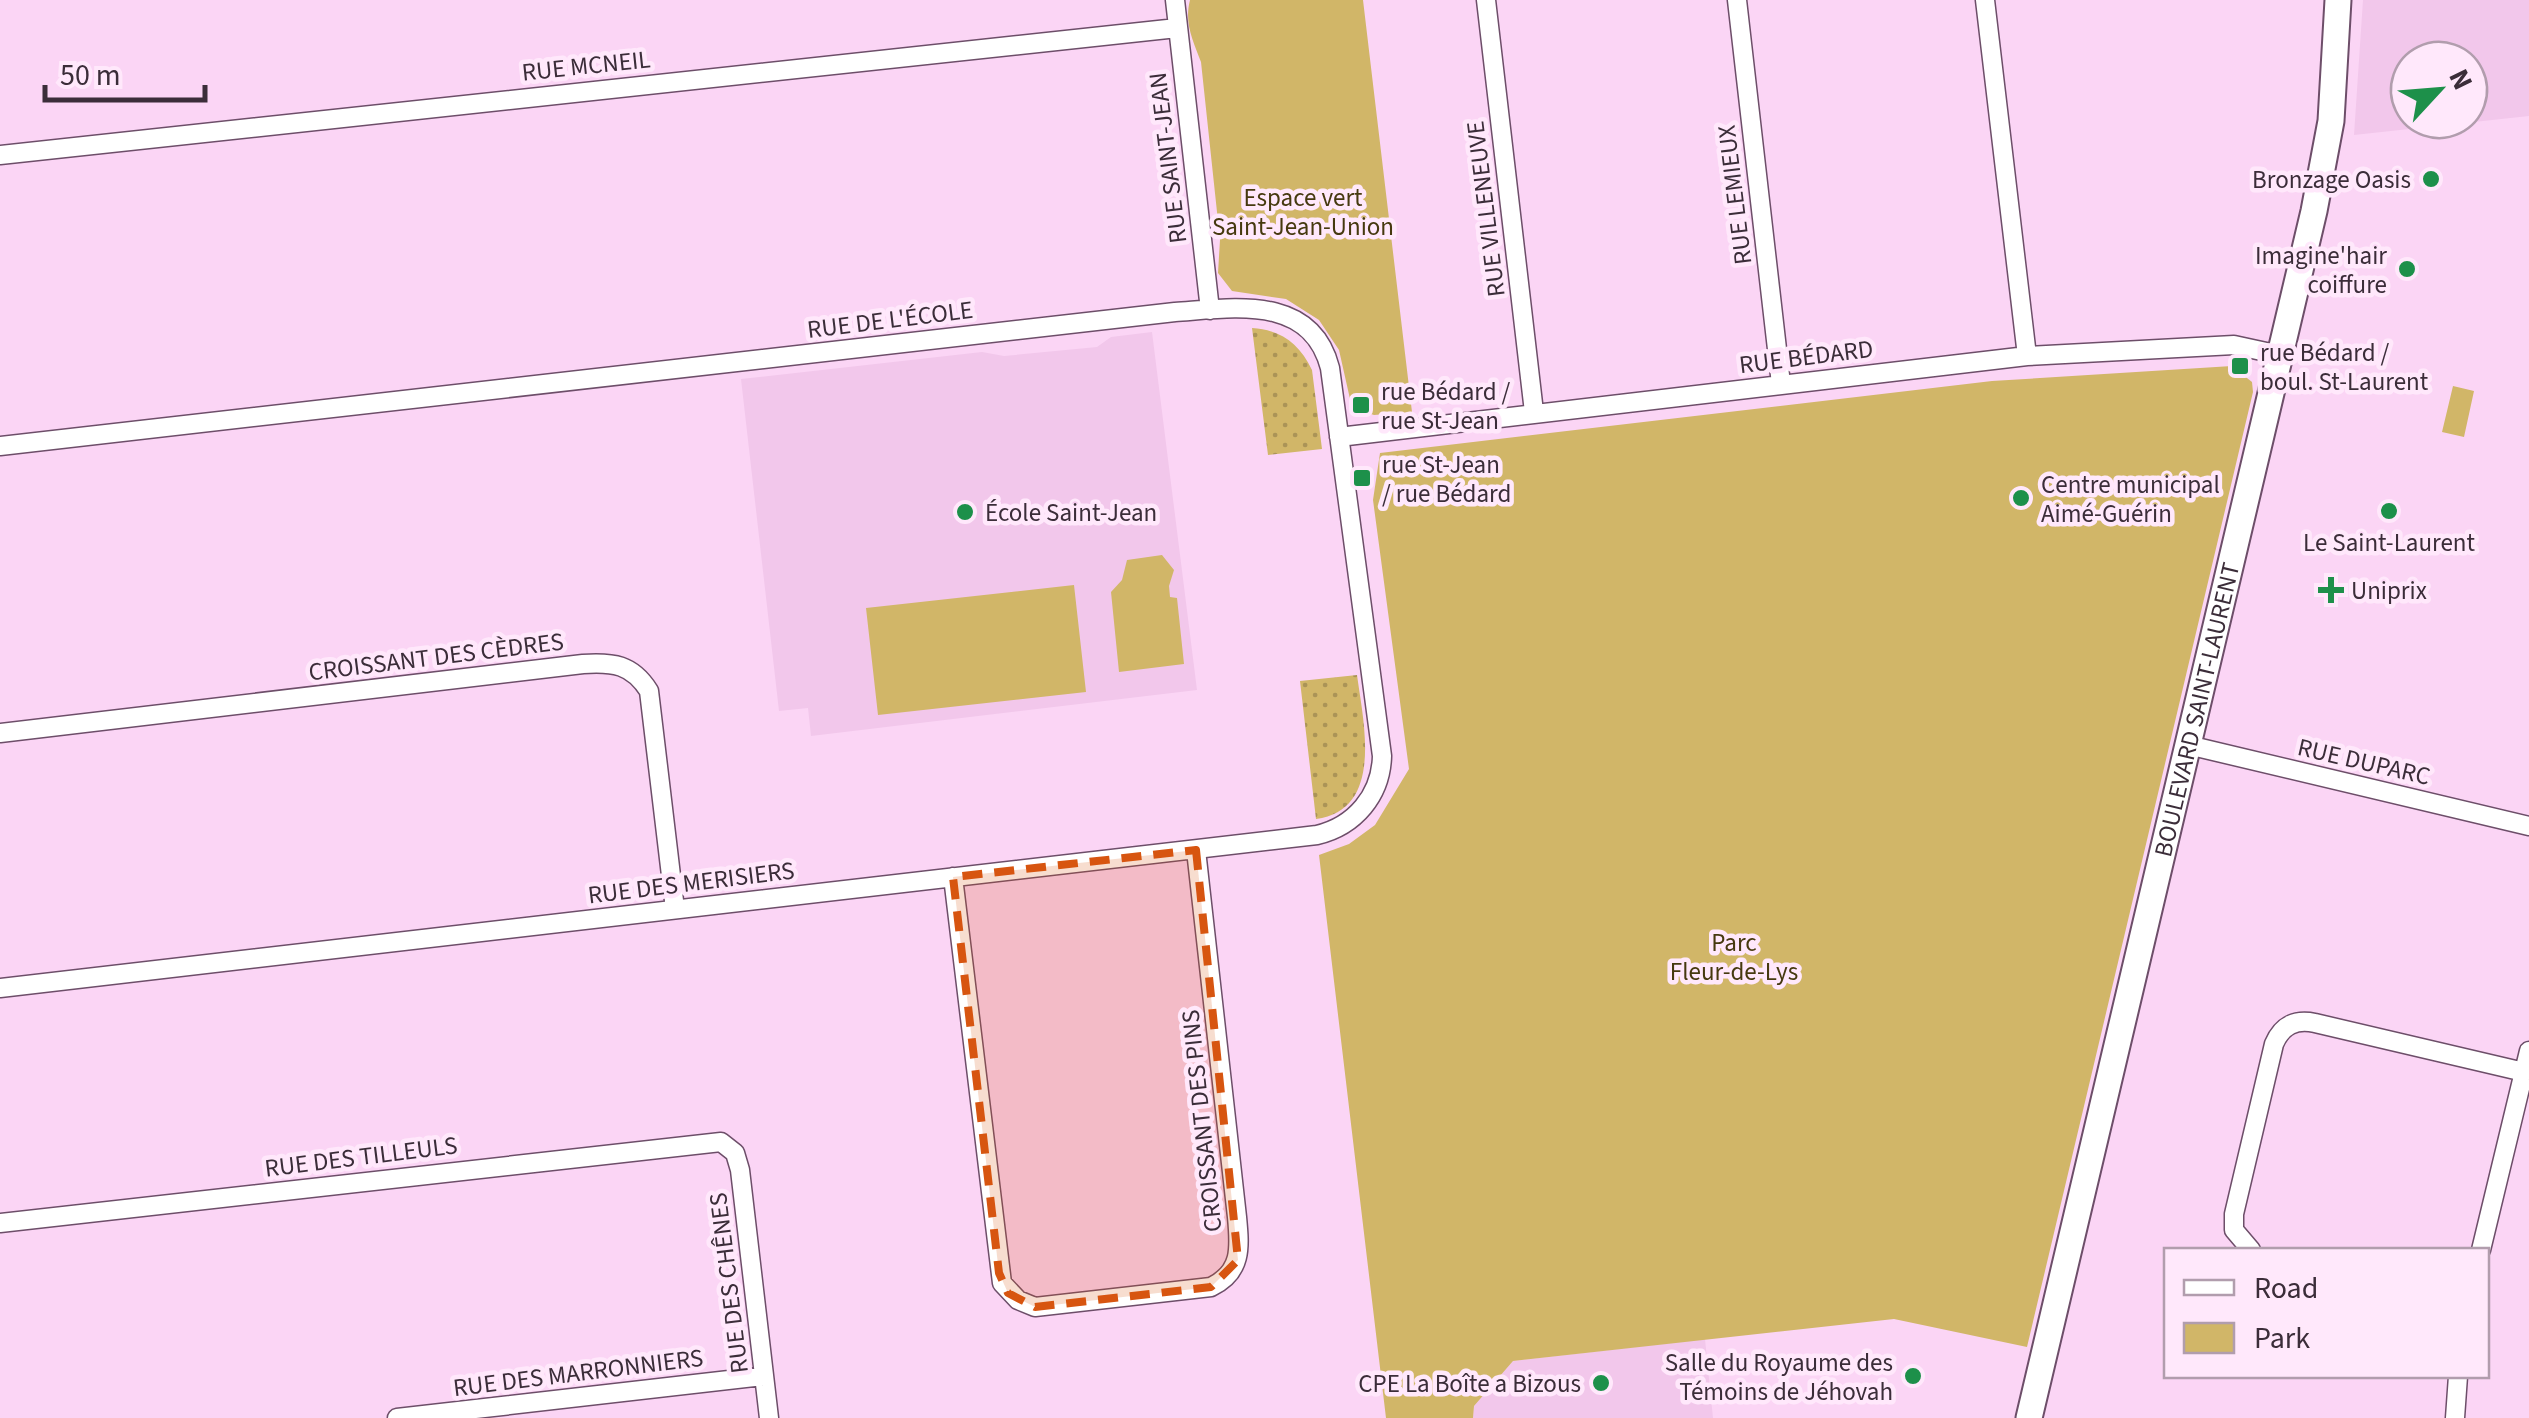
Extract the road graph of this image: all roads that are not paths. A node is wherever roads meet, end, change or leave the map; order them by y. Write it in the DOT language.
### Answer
graph roads {
  1 [pos="1174,0"];
  2 [pos="1486,0"];
  3 [pos="1737,0"];
  4 [pos="1985,0"];
  5 [pos="2338,0"];
  6 [pos="1178,28"];
  7 [pos="0,154"];
  8 [pos="1210,310"];
  9 [pos="2280,355"];
  10 [pos="2027,356"];
  11 [pos="1781,384"];
  12 [pos="1534,412"];
  13 [pos="1339,437"];
  14 [pos="0,446"];
  15 [pos="0,733"];
  16 [pos="2188,745"];
  17 [pos="1372,794"];
  18 [pos="2529,826"];
  19 [pos="1196,850"];
  20 [pos="953,877"];
  21 [pos="676,909"];
  22 [pos="0,988"];
  23 [pos="2529,1051"];
  24 [pos="2524,1072"];
  25 [pos="728,1145"];
  26 [pos="0,1223"];
  27 [pos="2250,1248"];
  28 [pos="2481,1248"];
  29 [pos="764,1376"];
  30 [pos="2458,1378"];
  31 [pos="544,1410"];
  32 [pos="397,1418"];
  33 [pos="770,1418"];
  34 [pos="2029,1418"];
  35 [pos="2455,1418"];
  1 -- 6 [label="street, RUE SAINT-JEAN"];
  2 -- 12 [label="street, RUE VILLENEUVE"];
  3 -- 11 [label="street, RUE LEMIEUX"];
  4 -- 10 [label="street"];
  5 -- 9 [label="street, BOULEVARD SAINT-LAURENT"];
  6 -- 7 [label="street, RUE MCNEIL"];
  6 -- 8 [label="street, RUE SAINT-JEAN"];
  8 -- 13 [label="street, RUE DE L'ÉCOLE"];
  8 -- 14 [label="street, RUE DE L'ÉCOLE"];
  9 -- 10 [label="street, RUE BÉDARD"];
  9 -- 16 [label="street, BOULEVARD SAINT-LAURENT"];
  10 -- 11 [label="street, RUE BÉDARD"];
  11 -- 12 [label="street, RUE BÉDARD"];
  12 -- 13 [label="street, RUE BÉDARD"];
  13 -- 17 [label="street, RUE DE L'ÉCOLE"];
  15 -- 21 [label="street, CROISSANT DES CÈDRES"];
  16 -- 18 [label="street, RUE DUPARC"];
  16 -- 34 [label="street, BOULEVARD SAINT-LAURENT"];
  17 -- 19 [label="street, RUE DES MERISIERS"];
  19 -- 20 [label="street, RUE DES MERISIERS"];
  19 -- 20 [label="street, CROISSANT DES PINS"];
  20 -- 21 [label="street, RUE DES MERISIERS"];
  21 -- 22 [label="street, RUE DES MERISIERS"];
  23 -- 24 [label="street"];
  24 -- 27 [label="street"];
  24 -- 28 [label="street"];
  25 -- 26 [label="street, RUE DES TILLEULS"];
  25 -- 29 [label="street, RUE DES CHÊNES"];
  29 -- 31 [label="street, RUE DES MARRONNIERS"];
  29 -- 33 [label="street, RUE DES CHÊNES"];
  30 -- 35 [label="street"];
  31 -- 32 [label="street, RUE DES MARRONNIERS"];
}
